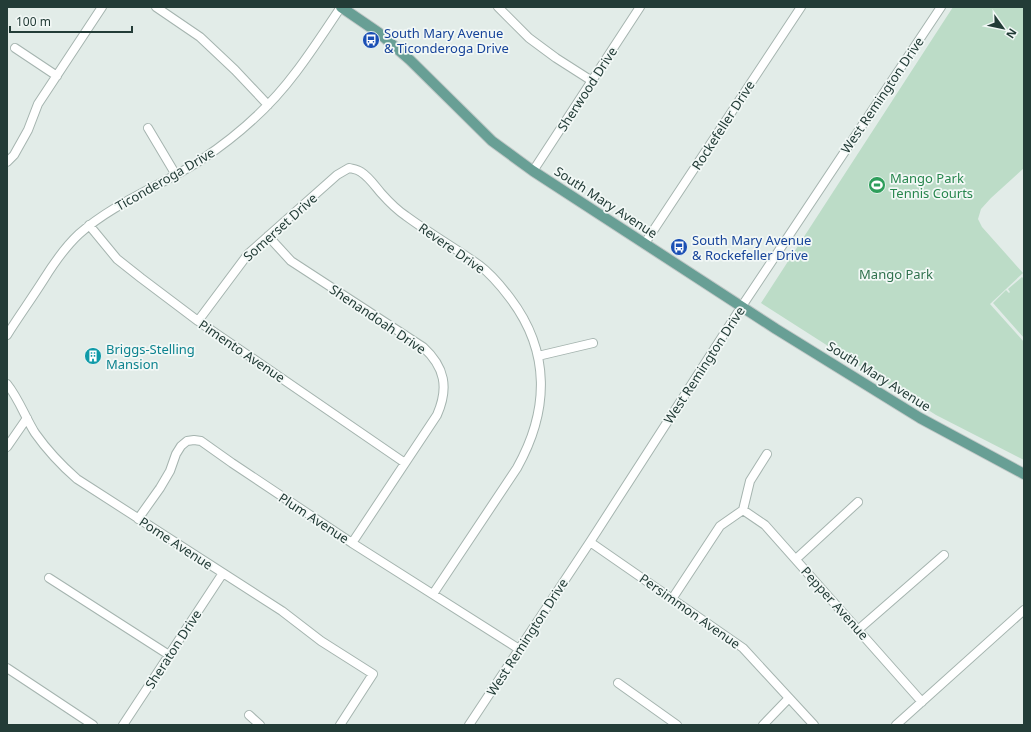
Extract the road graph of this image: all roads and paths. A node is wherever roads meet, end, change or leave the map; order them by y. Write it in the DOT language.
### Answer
graph roads {
  1 [pos="102,7"];
  2 [pos="156,7"];
  3 [pos="341,7"];
  4 [pos="498,7"];
  5 [pos="640,7"];
  6 [pos="801,7"];
  7 [pos="941,7"];
  8 [pos="15,48"];
  9 [pos="56,76"];
  10 [pos="592,81"];
  11 [pos="268,105"];
  12 [pos="148,128"];
  13 [pos="7,162"];
  14 [pos="534,171"];
  15 [pos="176,175"];
  16 [pos="337,176"];
  17 [pos="89,225"];
  18 [pos="268,236"];
  19 [pos="645,243"];
  20 [pos="742,306"];
  21 [pos="198,321"];
  22 [pos="7,335"];
  23 [pos="593,343"];
  24 [pos="538,356"];
  25 [pos="7,384"];
  26 [pos="27,418"];
  27 [pos="7,447"];
  28 [pos="767,454"];
  29 [pos="405,463"];
  30 [pos="1024,474"];
  31 [pos="858,502"];
  32 [pos="742,510"];
  33 [pos="138,519"];
  34 [pos="590,542"];
  35 [pos="352,543"];
  36 [pos="944,555"];
  37 [pos="796,559"];
  38 [pos="223,573"];
  39 [pos="49,578"];
  40 [pos="433,594"];
  41 [pos="672,599"];
  42 [pos="1024,610"];
  43 [pos="859,629"];
  44 [pos="519,650"];
  45 [pos="168,656"];
  46 [pos="7,668"];
  47 [pos="618,683"];
  48 [pos="789,698"];
  49 [pos="922,702"];
  50 [pos="249,716"];
  51 [pos="93,725"];
  52 [pos="123,725"];
  53 [pos="260,725"];
  54 [pos="340,725"];
  55 [pos="469,725"];
  56 [pos="677,725"];
  57 [pos="763,725"];
  58 [pos="814,725"];
  59 [pos="896,725"];
  1 -- 9 [label="street"];
  2 -- 11 [label="street"];
  3 -- 11 [label="street, Ticonderoga Drive"];
  3 -- 14 [label="main road, South Mary Avenue"];
  4 -- 10 [label="street"];
  5 -- 10 [label="street, Sherwood Drive"];
  6 -- 19 [label="street, Rockefeller Drive"];
  7 -- 20 [label="street, West Remington Drive"];
  8 -- 9 [label="street"];
  9 -- 13 [label="street"];
  10 -- 14 [label="street, Sherwood Drive"];
  11 -- 15 [label="street, Ticonderoga Drive"];
  12 -- 15 [label="street"];
  14 -- 19 [label="main road, South Mary Avenue"];
  15 -- 17 [label="street, Ticonderoga Drive"];
  16 -- 18 [label="street, Somerset Drive"];
  16 -- 24 [label="street, Revere Drive"];
  17 -- 21 [label="street, Pimento Avenue"];
  17 -- 22 [label="street, Ticonderoga Drive"];
  18 -- 21 [label="street, Somerset Drive"];
  18 -- 29 [label="street, Shenandoah Drive"];
  19 -- 20 [label="main road, South Mary Avenue"];
  20 -- 30 [label="main road, South Mary Avenue"];
  20 -- 34 [label="street, West Remington Drive"];
  21 -- 29 [label="street, Pimento Avenue"];
  23 -- 24 [label="street"];
  24 -- 40 [label="street, Revere Drive"];
  25 -- 26 [label="street, Pome Avenue"];
  26 -- 27 [label="street"];
  26 -- 33 [label="street, Pome Avenue"];
  28 -- 32 [label="street"];
  29 -- 35 [label="street, Shenandoah Drive"];
  31 -- 37 [label="street"];
  32 -- 37 [label="street, Pepper Avenue"];
  32 -- 41 [label="street"];
  33 -- 35 [label="street, Plum Avenue"];
  33 -- 38 [label="street, Pome Avenue"];
  34 -- 41 [label="street, Persimmon Avenue"];
  34 -- 44 [label="street, West Remington Drive"];
  35 -- 40 [label="street, Plum Avenue"];
  36 -- 43 [label="street"];
  37 -- 43 [label="street, Pepper Avenue"];
  38 -- 45 [label="street, Sheraton Drive"];
  38 -- 54 [label="street, Pome Avenue"];
  39 -- 45 [label="street"];
  40 -- 44 [label="street, Plum Avenue"];
  41 -- 48 [label="street, Persimmon Avenue"];
  42 -- 49 [label="street"];
  43 -- 49 [label="street, Pepper Avenue"];
  44 -- 55 [label="street, West Remington Drive"];
  45 -- 52 [label="street, Sheraton Drive"];
  46 -- 51 [label="street"];
  47 -- 56 [label="street"];
  48 -- 57 [label="street"];
  48 -- 58 [label="street, Persimmon Avenue"];
  49 -- 59 [label="street"];
  50 -- 53 [label="street"];
}
